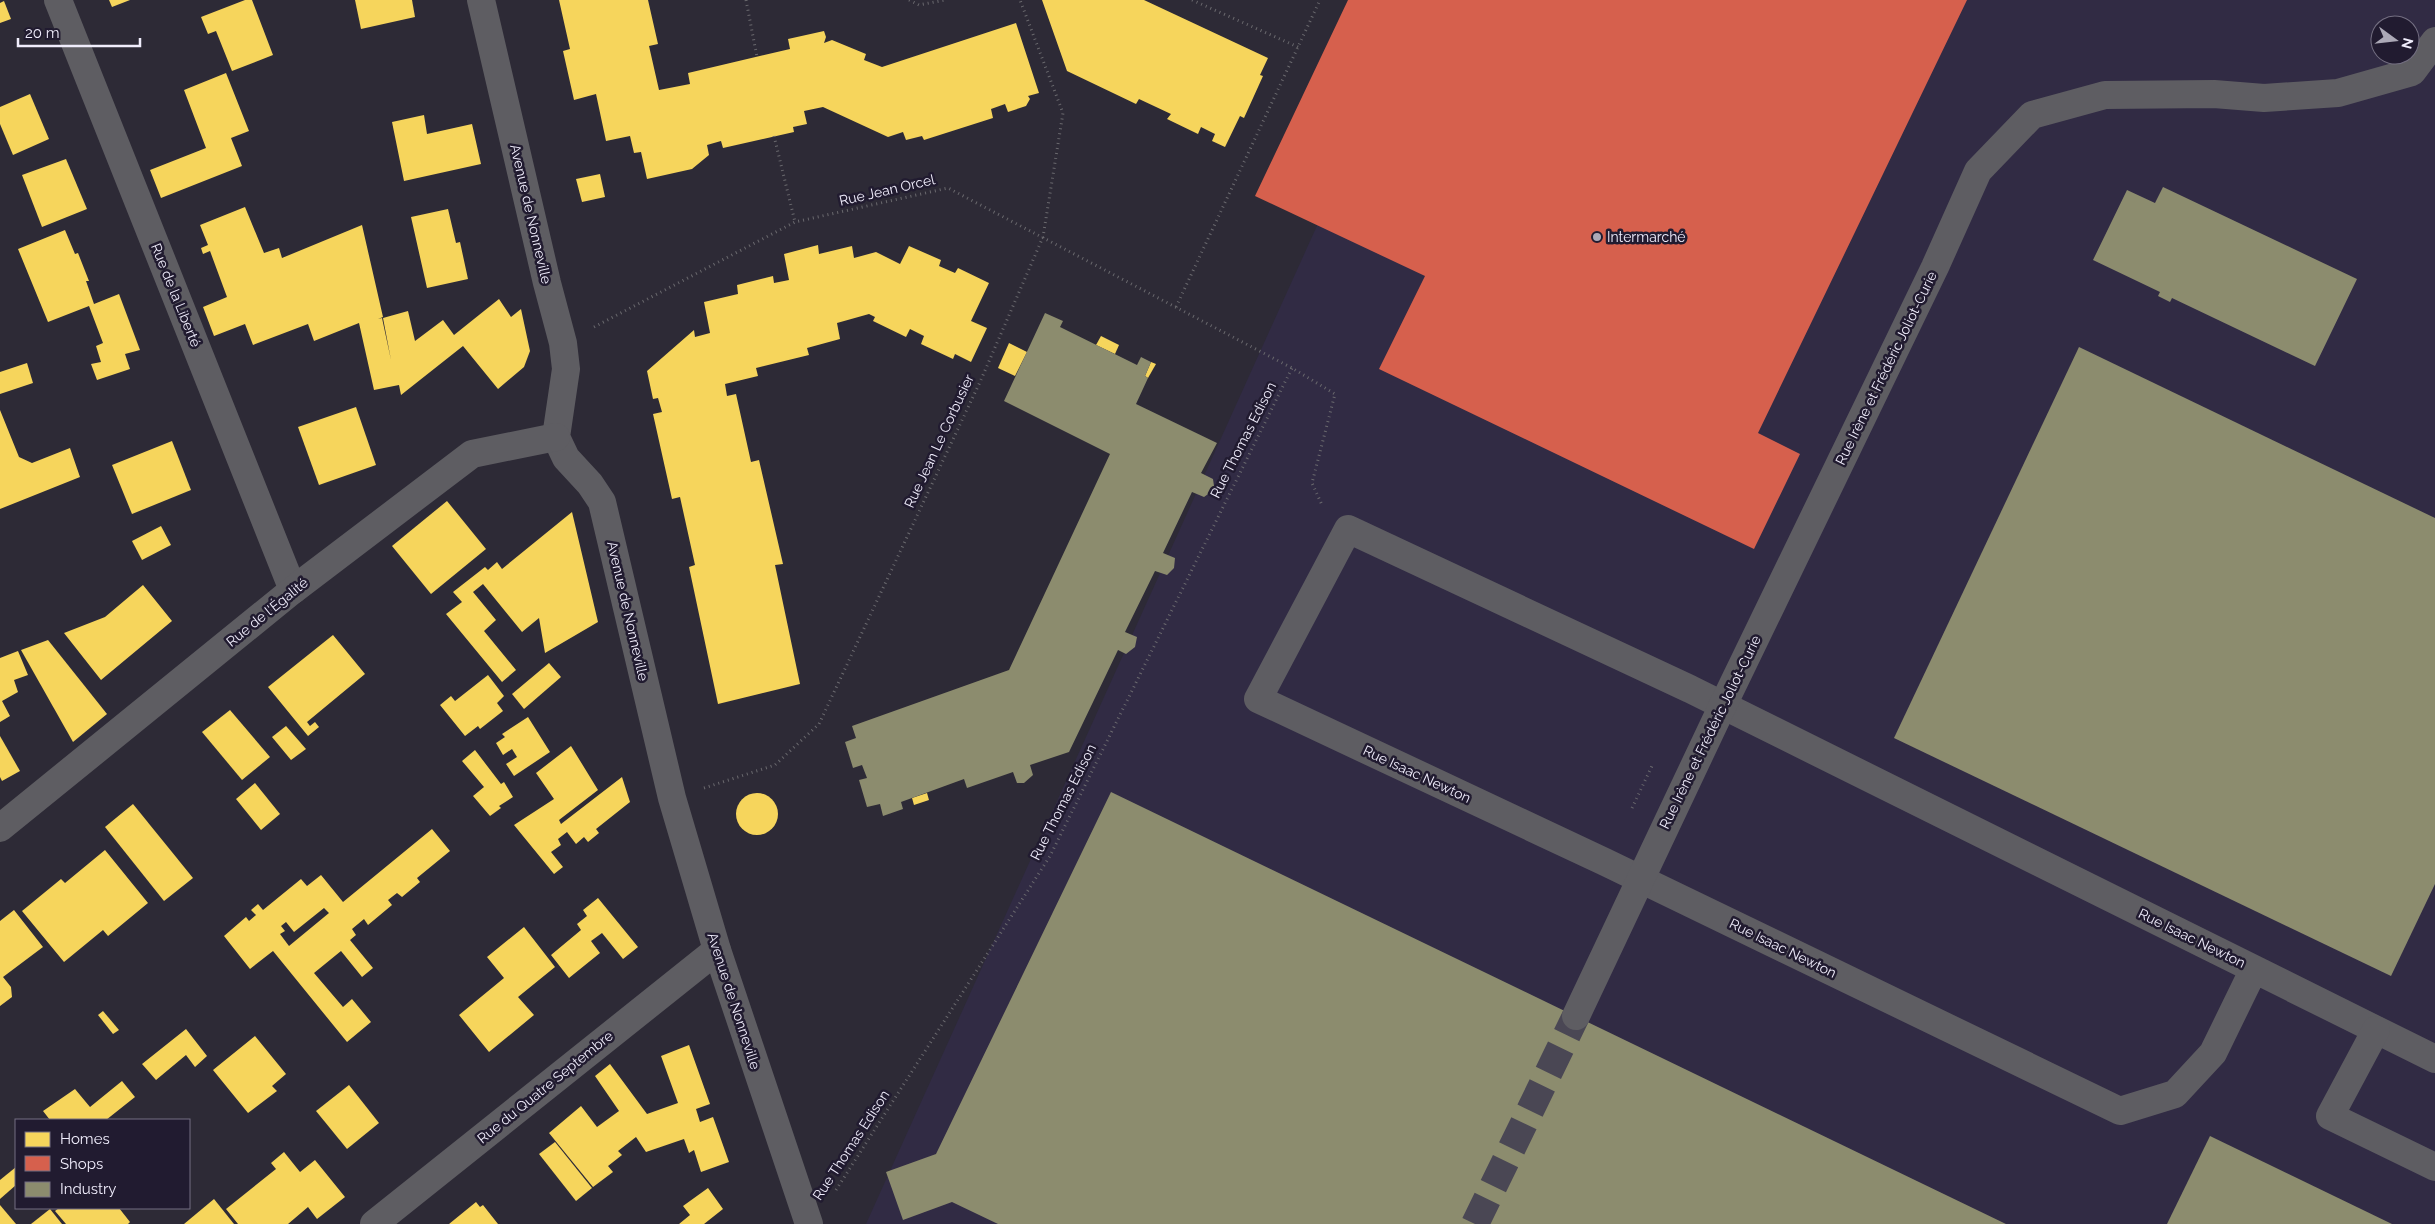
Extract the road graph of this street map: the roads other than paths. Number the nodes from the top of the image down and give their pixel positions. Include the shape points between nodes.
1 (58, 0) edge
2 (481, 0) edge
3 (2435, 41) edge
4 (556, 437) junction
5 (293, 590) junction
6 (1722, 705) junction
7 (0, 828) edge
8 (1639, 879) junction
9 (716, 950) junction
10 (2254, 969) junction
11 (1576, 1016) tunnel mouth
12 (2376, 1030) junction
13 (2435, 1059) edge
14 (2435, 1167) edge
15 (374, 1224) edge
16 (809, 1224) edge

1 - 5 street, Rue de la Liberté
2 - 4 street, Avenue de Nonneville via 546,283 563,343 566,369
3 - 6 street, Rue Irène et Frédéric Joliot-Curie via 2412,72 2338,93 2264,98 2214,94 2105,95 2032,116 1978,171 1935,267
4 - 5 street, Rue de l'Égalité via 472,454
4 - 9 street, Avenue de Nonneville via 566,458 602,502 672,798
5 - 7 street, Rue de l'Égalité
6 - 8 street, Rue Irène et Frédéric Joliot-Curie
6 - 8 street, Rue Isaac Newton via 1348,529 1258,699
6 - 10 street, Rue Isaac Newton
8 - 10 street, Rue Isaac Newton via 2120,1111 2175,1094 2213,1053
8 - 11 street, Rue Irène et Frédéric Joliot-Curie
9 - 15 street, Rue du Quatre Septembre
9 - 16 street, Avenue de Nonneville
10 - 12 street, Rue Isaac Newton
12 - 13 street, Rue Isaac Newton
12 - 14 street via 2330,1116

